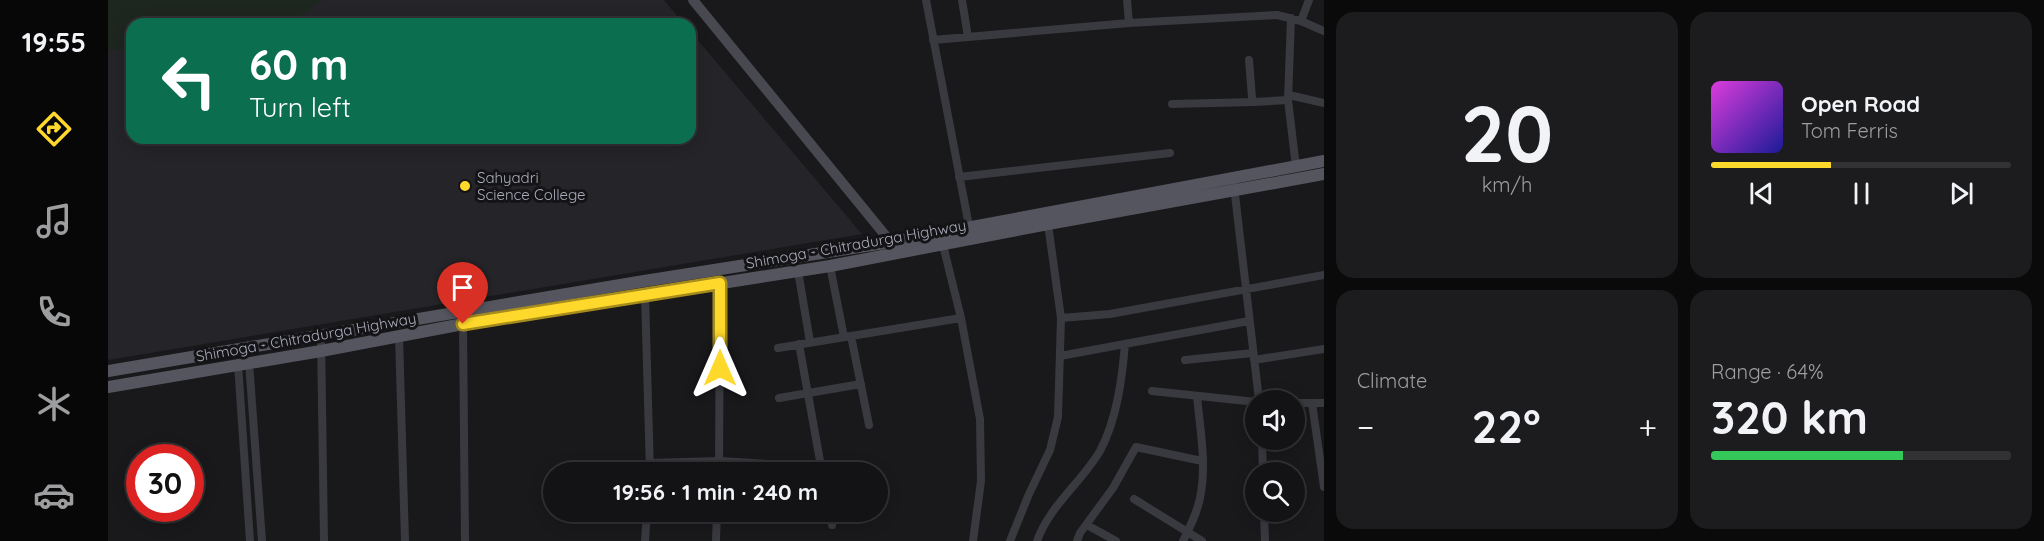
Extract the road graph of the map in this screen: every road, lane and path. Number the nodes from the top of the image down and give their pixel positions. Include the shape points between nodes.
1 (693, 0) edge
2 (926, 0) edge
3 (962, 0) edge
4 (1127, 0) edge
5 (1309, 0) edge
6 (1291, 18) junction
7 (1301, 21) junction
8 (1129, 23) junction
9 (1324, 31) edge
10 (968, 37) junction
11 (933, 40) junction
12 (1249, 60) dead end
13 (1288, 97) junction
14 (1254, 102) junction
15 (1324, 103) edge
16 (1172, 104) dead end
17 (1170, 153) dead end
18 (1324, 161) edge
19 (1296, 167) junction
20 (1324, 174) edge
21 (959, 177) junction
22 (1234, 185) junction
23 (1048, 224) junction
24 (969, 226) junction
25 (891, 242) junction
26 (943, 245) junction
27 (900, 253) junction
28 (830, 266) junction
29 (798, 271) junction
30 (1324, 275) edge
31 (720, 283) junction
32 (1245, 290) junction
33 (645, 295) junction
34 (961, 318) junction
35 (1061, 318) junction
36 (1249, 321) junction
37 (463, 324) junction
38 (321, 335) junction
39 (399, 336) junction
40 (848, 337) junction
41 (810, 342) junction
42 (799, 344) junction
43 (1125, 344) junction
44 (778, 348) dead end
45 (1324, 349) edge
46 (321, 351) junction
47 (1060, 356) junction
48 (1254, 356) junction
49 (1185, 360) dead end
50 (244, 363) junction
51 (108, 371) edge
52 (861, 384) junction
53 (108, 387) edge
54 (1256, 390) edge
55 (1152, 391) dead end
56 (807, 392) junction
57 (1197, 396) junction
58 (779, 398) dead end
59 (1245, 400) edge
60 (1305, 403) edge
61 (1312, 403) junction
62 (1324, 403) edge
63 (869, 425) dead end
64 (1202, 461) junction
65 (651, 462) edge
66 (720, 462) edge
67 (820, 462) edge
68 (1324, 487) edge
69 (1134, 500) dead end
70 (646, 522) edge
71 (717, 522) edge
72 (832, 522) edge
73 (1264, 522) edge
74 (832, 525) dead end
75 (1087, 525) junction
76 (1188, 532) junction
77 (250, 541) edge
78 (262, 541) edge
79 (324, 541) edge
80 (405, 541) edge
81 (465, 541) edge
82 (645, 541) edge
83 (716, 541) edge
84 (973, 541) edge
85 (1010, 541) edge
86 (1037, 541) edge
87 (1077, 541) edge
88 (1116, 541) edge
89 (1183, 541) edge
90 (1202, 541) edge
91 (1265, 541) edge

1 - 25 street
2 - 11 street
3 - 10 street
4 - 8 street
5 - 7 street
6 - 7 street
6 - 8 street via 1277,15
6 - 13 street
7 - 9 street
8 - 10 street
10 - 11 street
11 - 21 street
12 - 14 street
13 - 14 street
13 - 15 street
13 - 19 street
14 - 16 street
17 - 21 street
18 - 19 main road, Shimoga - Chitradurga Highway
19 - 22 main road, Shimoga - Chitradurga Highway
20 - 22 main road, Shimoga - Chitradurga Highway
21 - 24 street
22 - 23 main road, Shimoga - Chitradurga Highway
22 - 24 main road, Shimoga - Chitradurga Highway
22 - 32 street
23 - 26 main road, Shimoga - Chitradurga Highway
23 - 35 street
24 - 25 main road, Shimoga - Chitradurga Highway
25 - 27 street
25 - 38 main road, Shimoga - Chitradurga Highway
26 - 27 main road, Shimoga - Chitradurga Highway
26 - 34 street
27 - 28 main road, Shimoga - Chitradurga Highway
28 - 29 main road, Shimoga - Chitradurga Highway
28 - 40 street
29 - 31 main road, Shimoga - Chitradurga Highway
29 - 41 street
30 - 32 street
31 - 33 main road, Shimoga - Chitradurga Highway
31 - 66 street
32 - 35 street via 1110,314
32 - 36 street
33 - 37 main road, Shimoga - Chitradurga Highway
33 - 65 street
34 - 40 street
34 - 84 street via 980,418 981,481
35 - 47 street
36 - 43 street
36 - 48 street
37 - 39 main road, Shimoga - Chitradurga Highway
37 - 81 street
38 - 46 street
38 - 51 main road, Shimoga - Chitradurga Highway
39 - 46 main road, Shimoga - Chitradurga Highway
39 - 80 street
40 - 41 street
40 - 52 street
41 - 42 street
42 - 44 street
42 - 56 street
43 - 47 street
43 - 86 street via 1109,431 1099,451 1049,516
45 - 48 street
46 - 50 main road, Shimoga - Chitradurga Highway
46 - 79 street
47 - 85 street via 1054,438
48 - 49 street
48 - 54 street
50 - 53 main road, Shimoga - Chitradurga Highway
50 - 77 street
50 - 78 street
52 - 56 street
52 - 63 street
55 - 57 street
56 - 58 street
56 - 67 street
57 - 59 street
57 - 64 street
60 - 61 street
61 - 62 street
61 - 68 street
64 - 75 street via 1136,447
64 - 76 street via 1200,498
69 - 76 street
70 - 82 street
71 - 83 street
72 - 74 street
73 - 91 street
75 - 87 street
75 - 88 street
76 - 89 street
76 - 90 street

